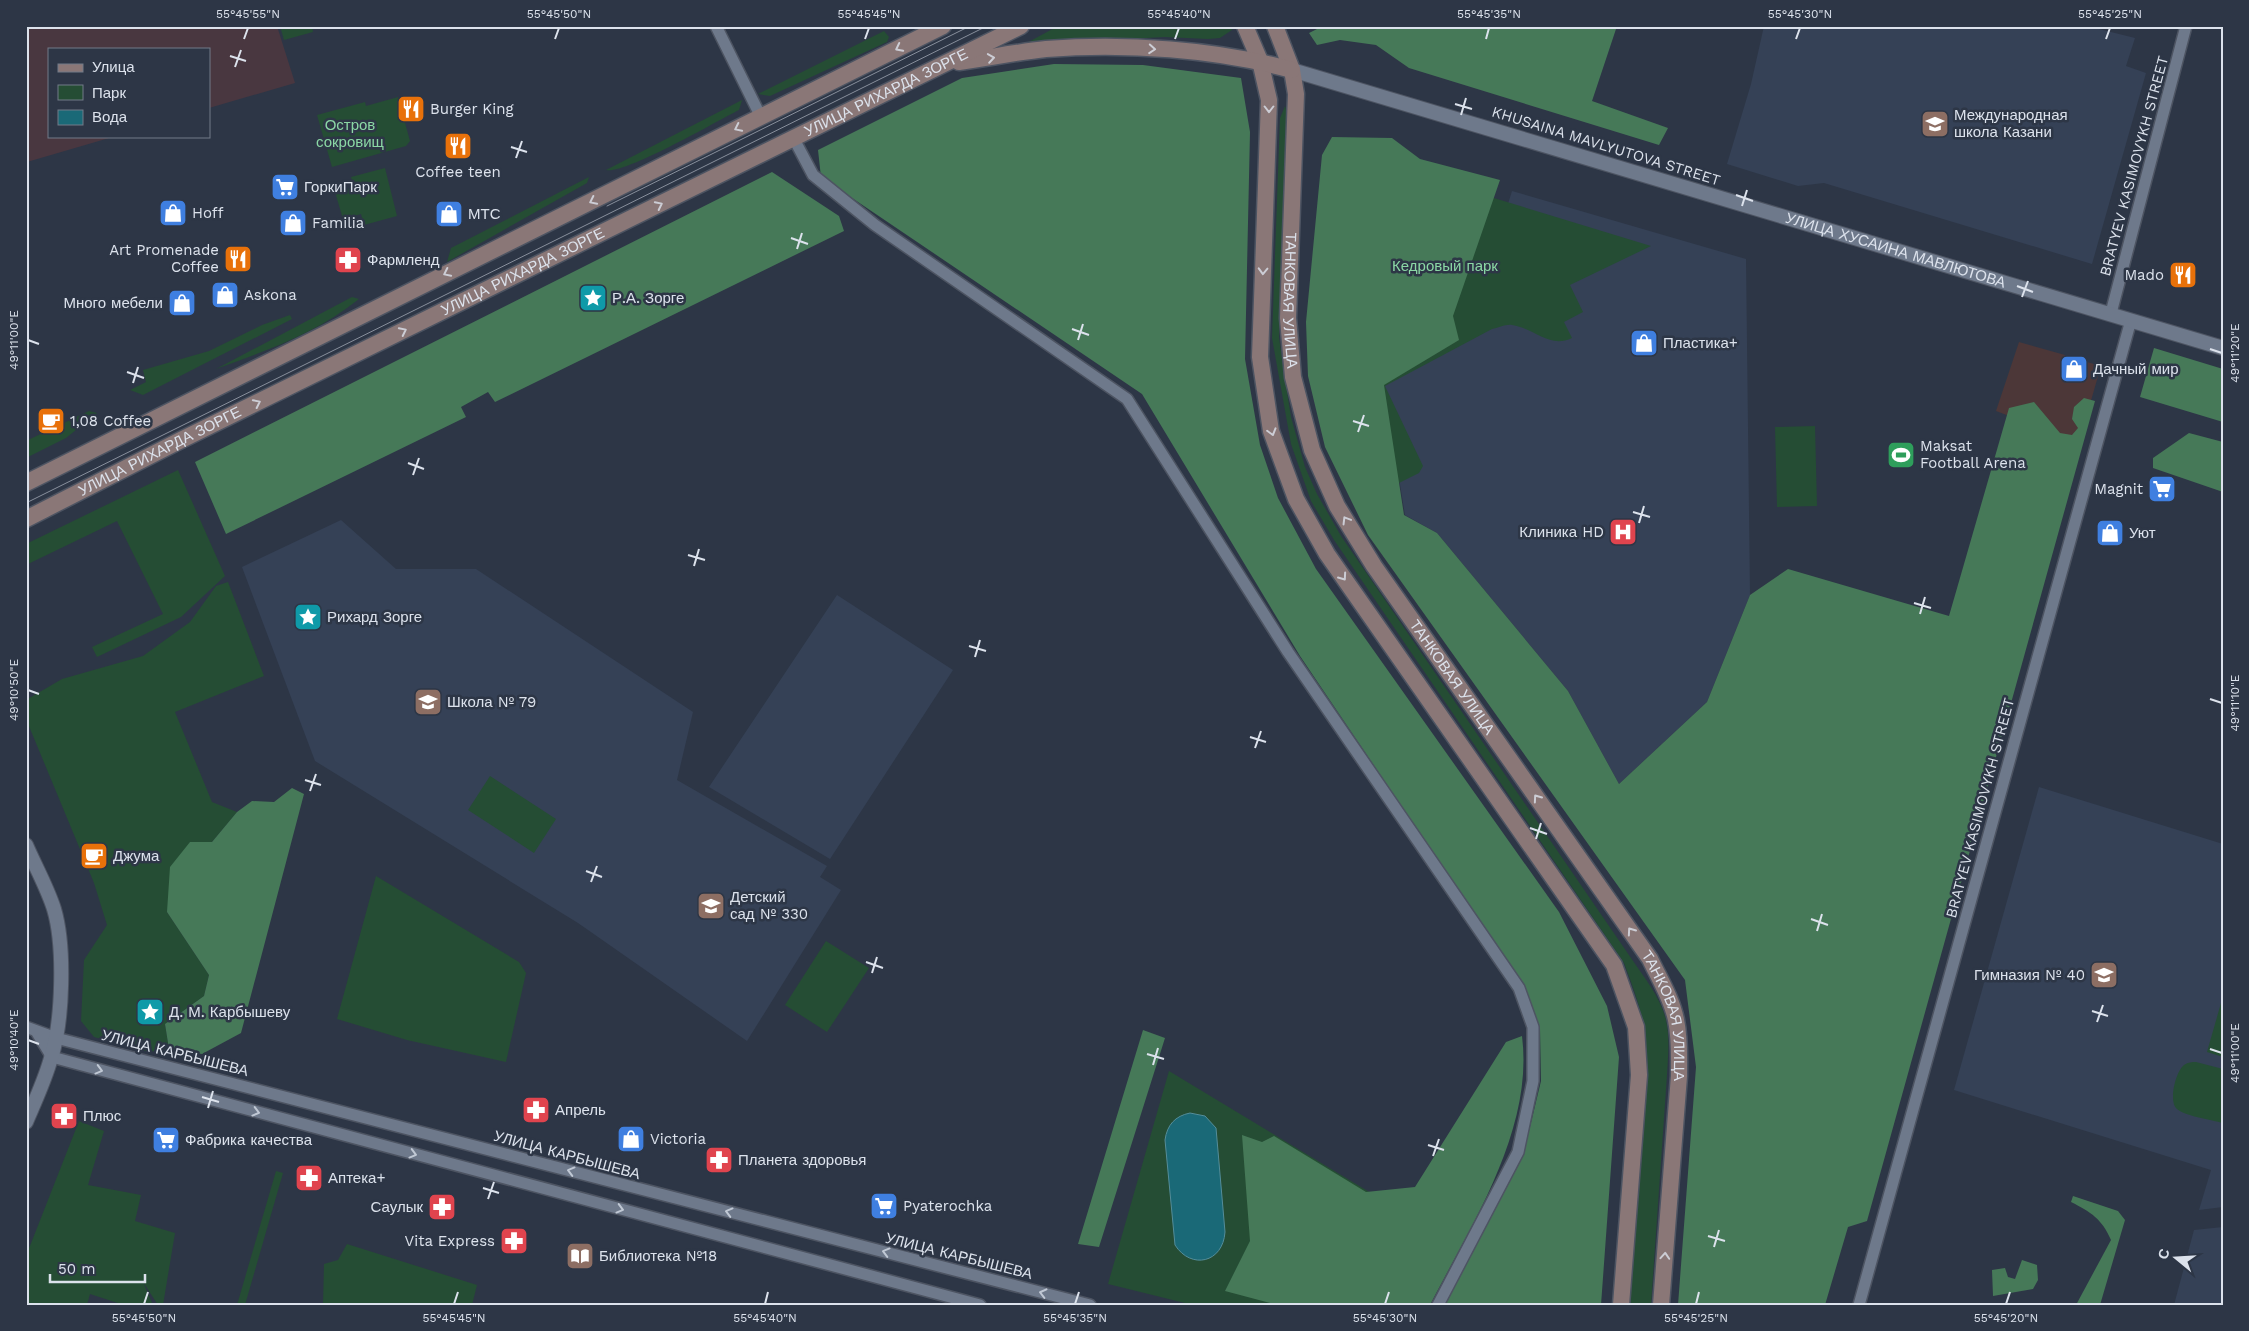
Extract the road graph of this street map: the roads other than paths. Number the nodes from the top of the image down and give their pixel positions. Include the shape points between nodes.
1 (716, 26) edge
2 (943, 26) edge
3 (1021, 26) edge
4 (1244, 26) edge
5 (1275, 26) edge
6 (2186, 26) edge
7 (1260, 61) junction
8 (942, 65) junction
9 (1292, 70) junction
10 (761, 117) junction
11 (794, 140) junction
12 (2111, 313) junction
13 (2131, 320) junction
14 (2223, 348) edge
15 (26, 483) edge
16 (26, 520) edge
17 (26, 845) edge
18 (31, 1029) edge
19 (56, 1038) junction
20 (52, 1057) junction
21 (26, 1122) edge
22 (980, 1305) edge
23 (1090, 1305) edge
24 (1438, 1305) edge
25 (1621, 1305) edge
26 (1661, 1305) edge
27 (1859, 1305) edge

1 - 10 street
2 -> 10 main road, УЛИЦА РИХАРДА ЗОРГЕ
3 - 8 main road, УЛИЦА РИХАРДА ЗОРГЕ
4 - 7 main road, ТАНКОВАЯ УЛИЦА
5 - 9 main road, ТАНКОВАЯ УЛИЦА
6 - 12 street, BRATYEV KASIMOVYKH STREET
8 -> 7 main road via 1046,49 1121,47
7 - 9 main road
7 -> 25 main road, ТАНКОВАЯ УЛИЦА via 1266,78 1269,120 1260,357 1271,431 1296,499 1327,554 1614,965 1636,1028 1639,1074
8 - 11 main road, УЛИЦА РИХАРДА ЗОРГЕ
9 - 12 street, KHUSAINA MAVLYUTOVA STREET
26 -> 9 main road, ТАНКОВАЯ УЛИЦА via 1678,1076 1676,1019 1650,958 1374,566 1337,506 1312,450 1293,377 1288,318 1297,122
10 -> 15 main road, УЛИЦА РИХАРДА ЗОРГЕ
16 -> 11 main road, УЛИЦА РИХАРДА ЗОРГЕ
11 - 24 street via 813,175 875,225 1127,399 1288,652 1519,988 1533,1027 1533,1081 1518,1152
12 - 13 street, KHUSAINA MAVLYUTOVA STREET
13 - 14 street, KHUSAINA MAVLYUTOVA STREET
13 - 27 street, BRATYEV KASIMOVYKH STREET
17 - 19 street via 54,909 60,942
18 - 19 street, УЛИЦА КАРБЫШЕВА
18 - 20 street, УЛИЦА КАРБЫШЕВА
19 - 20 street
23 -> 19 street, УЛИЦА КАРБЫШЕВА
20 - 21 street
20 -> 22 street

